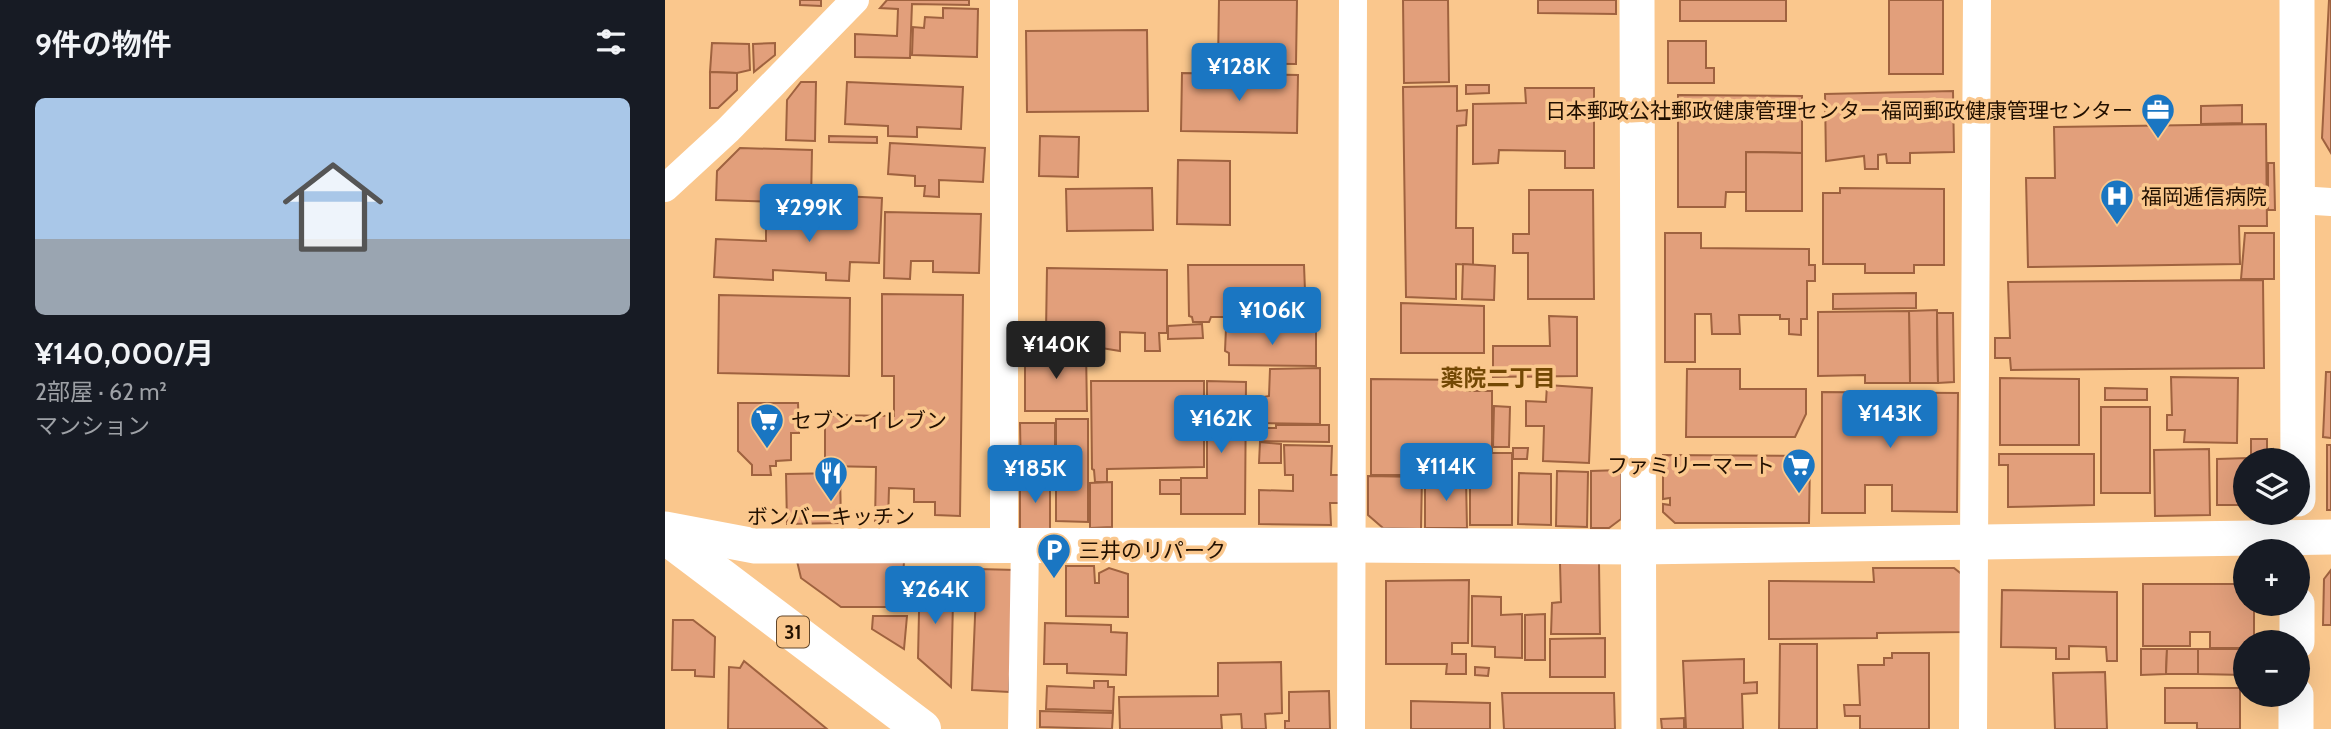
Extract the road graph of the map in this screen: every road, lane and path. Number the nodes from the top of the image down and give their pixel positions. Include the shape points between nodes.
1 (855, 0) edge
2 (1004, 0) edge
3 (1353, 0) edge
4 (1637, 0) edge
5 (1977, 0) edge
6 (2297, 0) edge
7 (665, 188) edge
8 (2315, 201) edge
9 (2301, 448) edge
10 (665, 529) edge
11 (2306, 534) edge
12 (665, 535) edge
13 (1972, 542) junction
14 (1015, 545) junction
15 (1352, 545) junction
16 (1638, 547) junction
17 (2296, 707) edge
18 (922, 729) edge
19 (1022, 729) edge
20 (1351, 729) edge
21 (1639, 729) edge
22 (1973, 729) edge
23 (2296, 729) edge

1 - 7 street
2 - 14 street
3 - 15 street
4 - 16 street
5 - 13 street
6 - 8 street
8 - 9 street
10 - 14 street via 755,547
11 - 13 street
12 - 18 main road, 31
13 - 16 street
13 - 22 street
14 - 15 street
14 - 19 street
15 - 16 street
15 - 20 street
16 - 21 street
17 - 23 street

